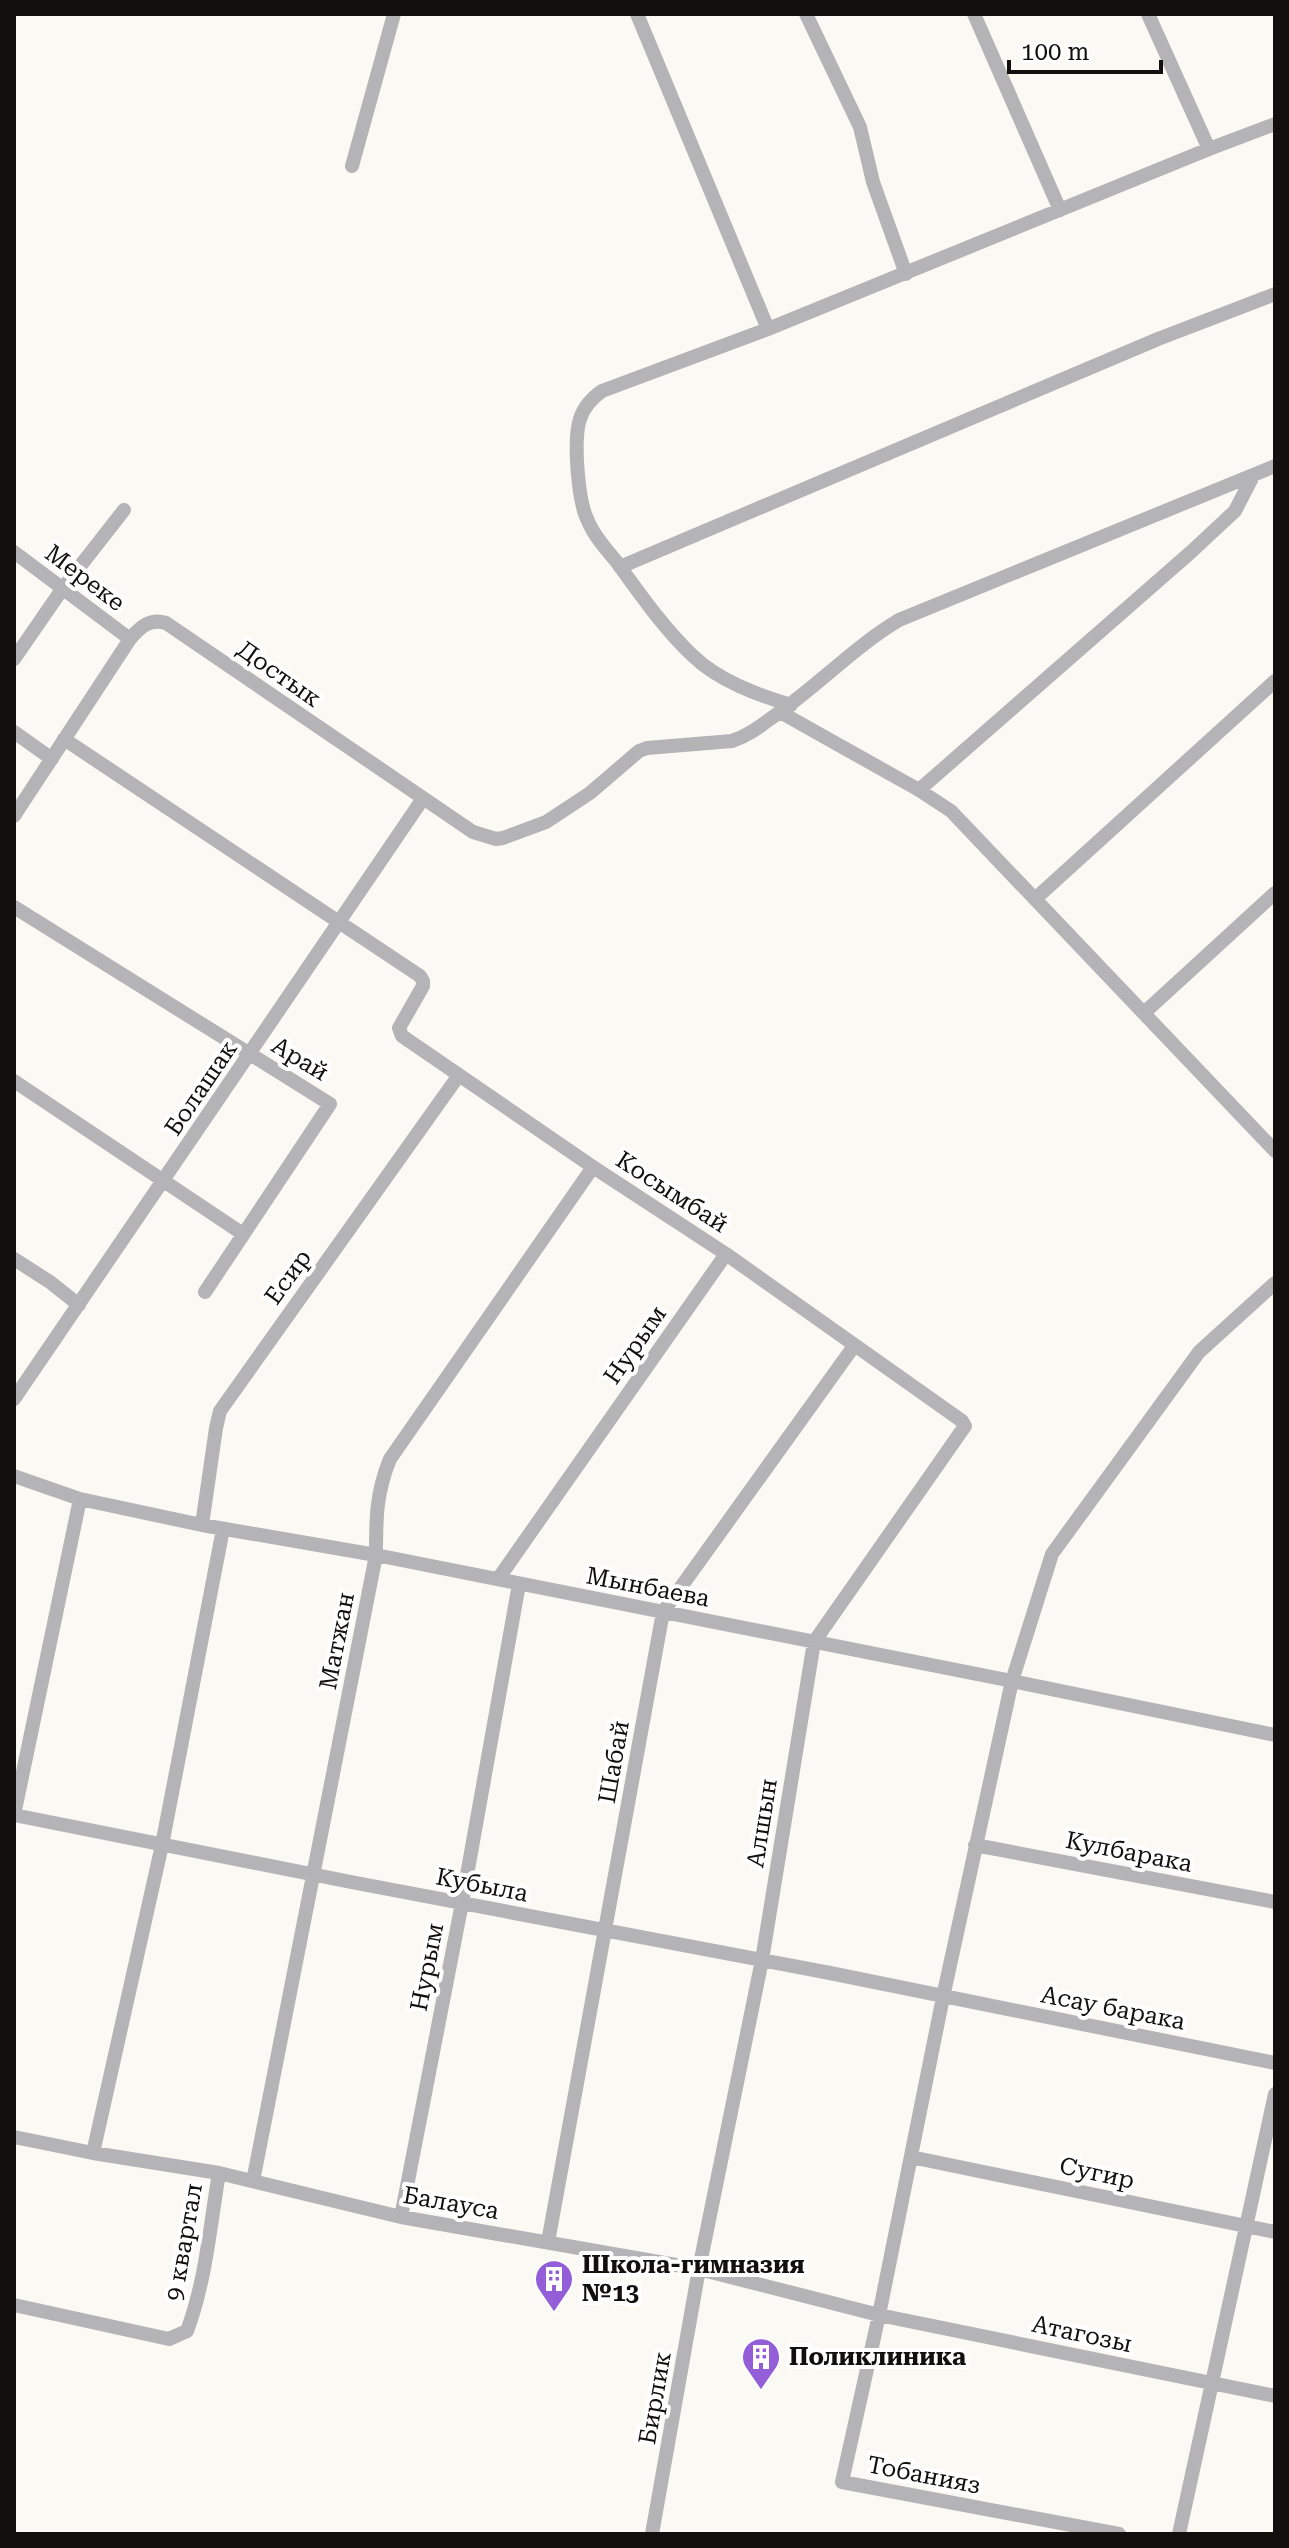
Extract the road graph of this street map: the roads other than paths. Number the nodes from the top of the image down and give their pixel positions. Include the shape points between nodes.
1 (394, 14) edge
2 (637, 14) edge
3 (806, 14) edge
4 (974, 14) edge
5 (1148, 14) edge
6 (1275, 124) edge
7 (1209, 149) junction
8 (352, 166) dead end
9 (1060, 210) junction
10 (906, 274) junction
11 (1275, 294) edge
12 (768, 329) junction
13 (1275, 466) edge
14 (1253, 476) junction
15 (124, 510) dead end
16 (14, 552) edge
17 (620, 567) junction
18 (63, 588) junction
19 (130, 639) junction
20 (14, 659) edge
21 (1275, 681) edge
22 (786, 709) junction
23 (14, 732) edge
24 (64, 739) junction
25 (52, 759) junction
26 (919, 790) junction
27 (422, 800) junction
28 (14, 816) edge
29 (1035, 899) junction
30 (1272, 901) edge
31 (14, 907) edge
32 (339, 922) junction
33 (1144, 1013) junction
34 (250, 1055) junction
35 (459, 1075) junction
36 (14, 1081) edge
37 (1275, 1151) edge
38 (593, 1167) junction
39 (164, 1182) junction
40 (243, 1234) junction
41 (726, 1254) junction
42 (14, 1259) edge
43 (1275, 1283) edge
44 (205, 1292) dead end
45 (79, 1305) junction
46 (854, 1346) junction
47 (14, 1399) edge
48 (965, 1426) joint
49 (14, 1476) edge
50 (80, 1499) junction
51 (202, 1525) junction
52 (223, 1529) junction
53 (376, 1555) junction
54 (498, 1579) junction
55 (519, 1584) junction
56 (663, 1612) junction
57 (814, 1642) junction
58 (1012, 1681) junction
59 (1275, 1735) edge
60 (14, 1815) edge
61 (162, 1845) junction
62 (975, 1845) junction
63 (314, 1875) junction
64 (1275, 1902) edge
65 (462, 1903) junction
66 (605, 1930) junction
67 (762, 1960) junction
68 (943, 1997) junction
69 (1275, 2063) edge
70 (1275, 2094) edge
71 (14, 2137) edge
72 (93, 2153) junction
73 (911, 2157) junction
74 (219, 2173) junction
75 (253, 2181) junction
76 (401, 2217) junction
77 (1246, 2227) junction
78 (1275, 2232) edge
79 (548, 2242) junction
80 (699, 2269) junction
81 (14, 2305) edge
82 (879, 2315) junction
83 (1211, 2383) junction
84 (1275, 2396) edge
85 (652, 2534) edge
86 (1119, 2534) edge
87 (1179, 2534) edge

1 - 8 street
2 - 12 street
3 - 10 street via 860,127 873,182
4 - 9 street
5 - 7 street
6 - 7 street
7 - 9 street
9 - 10 street
10 - 12 street
11 - 17 street
12 - 17 street via 590,400 577,433 582,508
13 - 14 street, Достык
14 - 22 street, Достык via 899,620
14 - 26 street via 1235,511
15 - 18 street
16 - 18 street, Мереке
17 - 22 street via 693,656
18 - 19 street, Мереке
18 - 20 street
19 - 24 street
19 - 27 street, Достык via 146,623 166,623
21 - 29 street
22 - 26 street
22 - 27 street, Достык via 732,741 639,751 579,801 546,822 503,838 473,832
23 - 25 street
24 - 25 street
24 - 32 street
25 - 28 street
26 - 29 street via 951,811
27 - 32 street, Болашак
29 - 33 street
30 - 33 street
31 - 34 street, Арай
32 - 34 street, Болашак
32 - 35 street, Косымбай via 423,981 399,1032
33 - 37 street
34 - 39 street, Болашак
34 - 40 street, Арай via 330,1104
35 - 38 street, Косымбай
35 - 51 street, Есир via 220,1411
36 - 39 street
38 - 41 street, Косымбай
38 - 53 street, Матжан via 390,1459 380,1482
39 - 40 street
39 - 45 street, Болашак
40 - 44 street, Арай
41 - 46 street, Косымбай
41 - 54 street, Нурым
42 - 45 street
43 - 58 street via 1199,1352 1052,1554
45 - 47 street, Болашак
46 - 48 street, Косымбай
46 - 56 street, Шабай
48 - 57 street, Алшын
49 - 50 street, Мынбаева
50 - 51 street, Мынбаева
50 - 60 street
51 - 52 street, Мынбаева
52 - 53 street, Мынбаева
52 - 61 street
53 - 54 street, Мынбаева
53 - 63 street, Матжан
54 - 55 street, Мынбаева
55 - 56 street, Мынбаева
55 - 65 street, Нурым
56 - 57 street, Мынбаева
56 - 66 street, Шабай
57 - 58 street, Мынбаева
57 - 67 street, Алшын
58 - 59 street, Мынбаева
58 - 62 street
60 - 61 street, Кубыла
61 - 63 street, Кубыла
61 - 72 street
62 - 64 street, Кулбарака
62 - 68 street
63 - 65 street, Кубыла
63 - 75 street, Матжан
65 - 66 street, Кубыла
65 - 76 street, Нурым
66 - 67 street, Кубыла
66 - 79 street, Шабай
67 - 68 street, Кубыла
67 - 80 street, Алшын
68 - 69 street, Асау барака
68 - 73 street
70 - 77 street
71 - 72 street, Балауса
72 - 74 street, Балауса
73 - 77 street, Сугир
73 - 82 street
74 - 75 street, Балауса
74 - 81 street, 9 квартал via 203,2275 187,2331 169,2339
75 - 76 street, Балауса
76 - 79 street, Балауса
77 - 78 street, Сугир
77 - 83 street
79 - 80 street, Балауса
80 - 82 street, Балауса
80 - 85 street, Бирлик
82 - 83 street, Атагозы
82 - 86 street, Тобанияз via 842,2482
83 - 84 street, Атагозы
83 - 87 street

